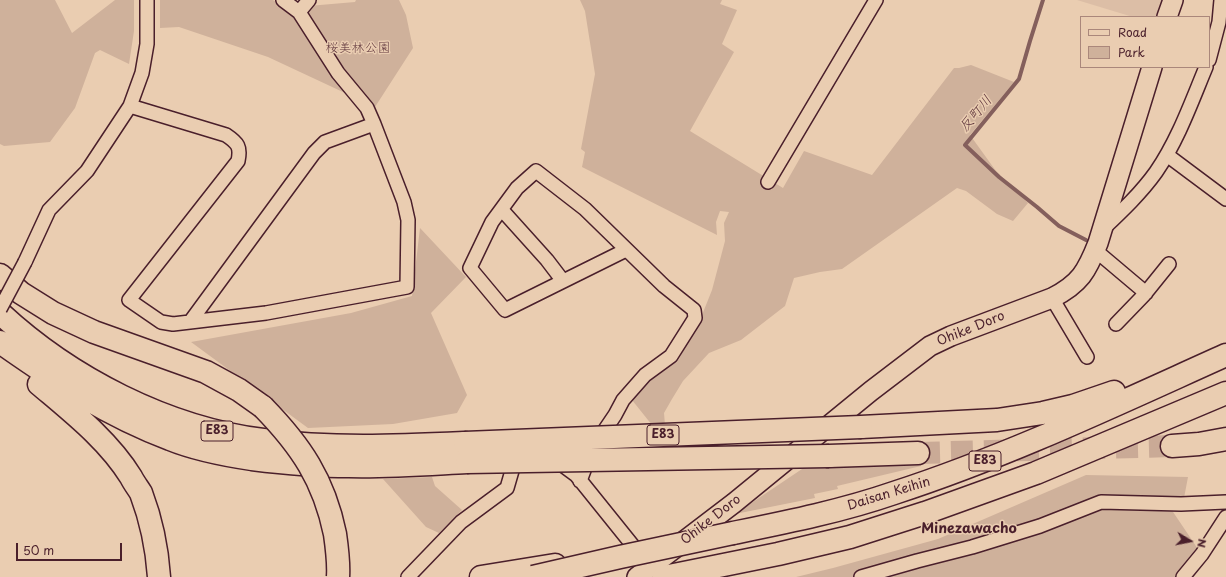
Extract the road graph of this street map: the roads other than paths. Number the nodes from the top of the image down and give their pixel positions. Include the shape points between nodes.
1 (147, 0) edge
2 (282, 0) edge
3 (309, 0) edge
4 (876, 0) edge
5 (1172, 0) edge
6 (1221, 0) edge
7 (299, 12) junction
8 (1167, 16) edge
9 (1210, 56) edge
10 (1152, 68) edge
11 (1206, 68) edge
12 (130, 106) junction
13 (374, 124) junction
14 (1167, 154) junction
15 (768, 182) dead end
16 (1226, 200) edge
17 (502, 210) junction
18 (1102, 230) junction
19 (626, 250) junction
20 (1095, 250) junction
21 (1169, 264) dead end
22 (0, 275) edge
23 (563, 281) junction
24 (1146, 293) junction
25 (1052, 298) junction
26 (0, 309) edge
27 (0, 313) edge
28 (190, 322) junction
29 (1116, 324) dead end
30 (0, 342) edge
31 (1226, 348) edge
32 (0, 352) edge
33 (1226, 355) edge
34 (1087, 357) dead end
35 (1226, 394) edge
36 (1226, 440) edge
37 (1172, 446) tunnel mouth
38 (466, 452) junction
39 (918, 453) tunnel mouth
40 (580, 481) junction
41 (1226, 502) edge
42 (1226, 517) edge
43 (620, 557) junction
44 (650, 574) edge
45 (159, 577) edge
46 (338, 577) edge
47 (408, 577) edge
48 (481, 577) edge
49 (533, 577) edge
50 (861, 577) edge
51 (1184, 577) edge

1 - 12 street via 147,44 142,72
2 - 7 street
3 - 7 street
4 - 15 street
5 - 8 street
6 - 9 street via 1219,22
7 - 13 street via 338,73 367,108
10 - 18 street, Ohike Doro
11 - 14 street via 1185,120
12 - 26 street, bridge via 87,171 49,210
12 - 28 street via 226,135 236,142 240,152 238,162 129,300 160,322
13 - 28 street via 325,142 314,153
13 - 28 street via 404,202 408,220 407,287 266,313
14 - 16 street
14 - 18 street via 1150,179
17 - 19 street via 517,188 536,171 585,209
17 - 23 street
17 - 23 street via 492,222 470,268 505,310
18 - 20 street, Ohike Doro
19 - 23 street
19 - 40 street via 694,310 695,318 672,356 645,375 623,400 592,449
20 - 24 street
20 - 25 street, Ohike Doro via 1086,270 1074,285
21 - 24 street
22 - 46 highway, bridge via 20,293 53,313 94,332 206,372 239,390 263,408 298,446 317,478 332,521 338,550
24 - 29 street
25 - 34 street
25 - 44 street, Ohike Doro via 930,346 871,391
27 - 38 highway, E83 via 23,334 67,365 119,394 170,417 218,432 262,440 320,445
30 - 38 highway, E83 via 80,396 170,440 203,450 320,466 351,466
31 - 38 highway, E83, bridge via 1073,406 997,420
32 - 45 highway via 69,409 103,441 125,467 140,492 150,520 157,547
33 - 43 highway, Daisan Keihin / E83, bridge via 1047,436 893,494 821,514
35 - 44 highway, E83 via 1036,472 925,514 850,537 778,554
36 - 37 highway
38 - 39 highway, E83, bridge via 829,456
40 - 44 street
40 - 47 street via 576,475 548,455 534,451 517,452 507,488 461,522
41 - 50 street via 1101,502 1040,526
42 - 51 street
43 - 48 highway, bridge
43 - 49 highway, Daisan Keihin / E83, bridge

